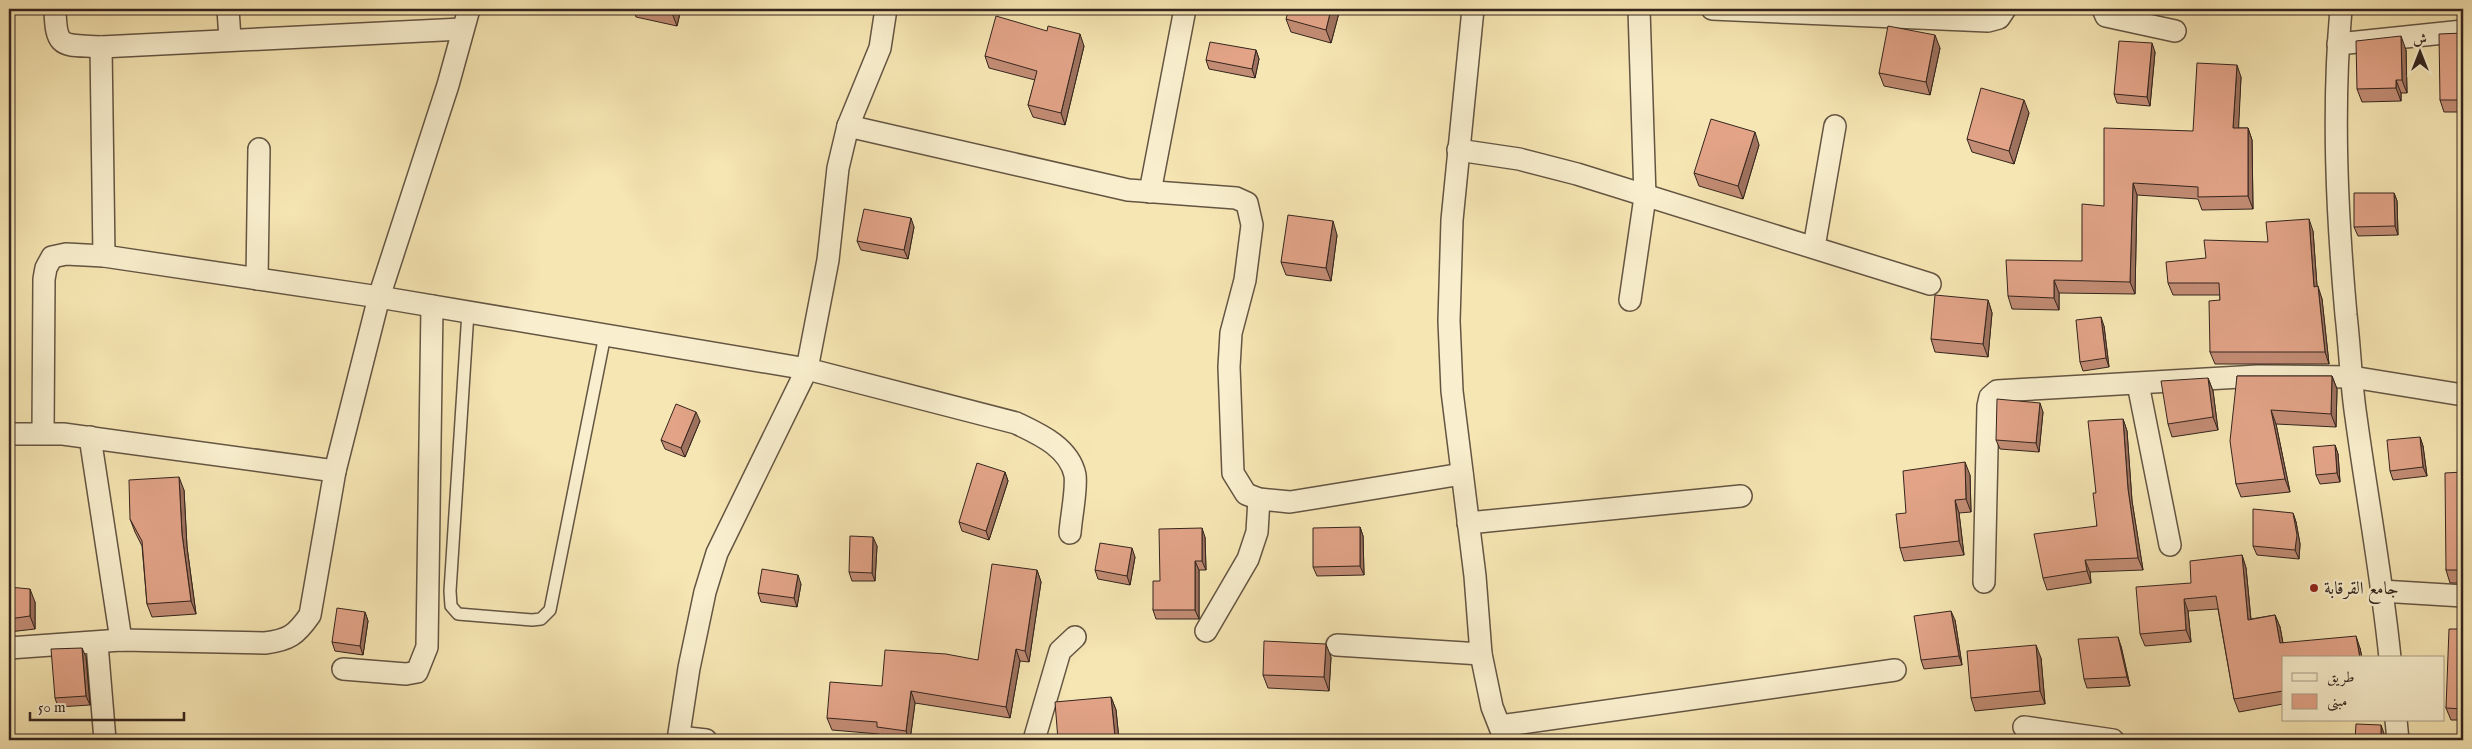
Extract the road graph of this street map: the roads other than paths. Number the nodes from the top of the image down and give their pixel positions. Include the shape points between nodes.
1 (55, 9) edge
2 (228, 9) edge
3 (469, 9) edge
4 (886, 9) edge
5 (1185, 9) edge
6 (1473, 9) edge
7 (1639, 9) edge
8 (1712, 9) edge
9 (2005, 9) edge
10 (2103, 9) edge
11 (2341, 9) edge
12 (462, 29) junction
13 (2175, 31) dead end
14 (2463, 31) edge
15 (230, 39) junction
16 (2338, 44) junction
17 (101, 47) junction
18 (848, 126) junction
19 (1835, 126) dead end
20 (259, 149) dead end
21 (1458, 150) junction
22 (1150, 192) junction
23 (1645, 197) junction
24 (1814, 247) junction
25 (104, 256) junction
26 (257, 279) junction
27 (1930, 284) dead end
28 (379, 296) junction
29 (1630, 300) dead end
30 (432, 306) junction
31 (468, 312) junction
32 (605, 335) junction
33 (807, 369) junction
34 (2352, 377) junction
35 (2138, 384) junction
36 (2463, 395) edge
37 (43, 433) junction
38 (9, 434) edge
39 (90, 437) junction
40 (336, 471) junction
41 (1462, 474) junction
42 (1742, 496) dead end
43 (1260, 499) junction
44 (1468, 523) junction
45 (1070, 533) dead end
46 (2170, 545) dead end
47 (1984, 582) dead end
48 (2381, 591) junction
49 (2463, 596) edge
50 (1206, 631) dead end
51 (1075, 637) dead end
52 (122, 640) junction
53 (97, 644) junction
54 (1336, 645) dead end
55 (9, 648) edge
56 (1481, 654) junction
57 (2390, 656) edge
58 (343, 669) dead end
59 (1895, 670) dead end
60 (2396, 722) edge
61 (2024, 727) dead end
62 (1502, 733) edge
63 (678, 738) edge
64 (105, 740) edge
65 (706, 740) edge
66 (1034, 740) edge
67 (2113, 740) edge
68 (2398, 740) edge

1 - 17 street via 56,34 60,41
2 - 15 street
3 - 12 street
4 - 18 street via 880,48
5 - 22 street
6 - 21 street
7 - 23 street
8 - 9 street via 1988,21 1999,18
10 - 13 street via 2106,16
11 - 16 street
12 - 15 street
12 - 28 street via 448,85
14 - 16 street
15 - 17 street
16 - 34 street via 2336,138 2340,249
17 - 25 street
18 - 22 street via 1128,190
18 - 33 street via 838,168 828,260
19 - 24 street
20 - 26 street
21 - 23 street via 1538,163
21 - 41 street via 1449,321 1452,391
22 - 43 street via 1236,198 1247,203 1251,212 1244,280 1231,333 1231,461 1233,473 1246,494
23 - 24 street
23 - 29 street
24 - 27 street
25 - 26 street
25 - 37 street via 66,254 52,257 46,268
26 - 28 street
28 - 30 street
28 - 40 street
30 - 31 street
30 - 58 street via 425,653 417,672
31 - 32 street
31 - 32 lane via 450,591 451,606 458,614 532,620 541,619 550,610
32 - 33 street
33 - 45 street via 1016,423 1045,437 1069,461 1075,476
33 - 63 street via 717,553 705,592
34 - 35 street via 2258,376
34 - 36 street
34 - 48 street
35 - 46 street
35 - 47 street via 1992,393 1987,415
37 - 38 street
37 - 39 street
39 - 40 street
39 - 52 street
40 - 52 street via 310,614 300,630 284,640 265,643
41 - 43 street via 1290,502
41 - 44 street
42 - 44 street
43 - 50 street via 1258,532 1248,559
44 - 56 street via 1476,576
48 - 49 street
48 - 57 street
51 - 66 street via 1060,651
52 - 53 street
53 - 55 street
53 - 64 street
54 - 56 street
56 - 62 street via 1492,707
59 - 62 street
60 - 68 street
61 - 67 street
63 - 65 street

